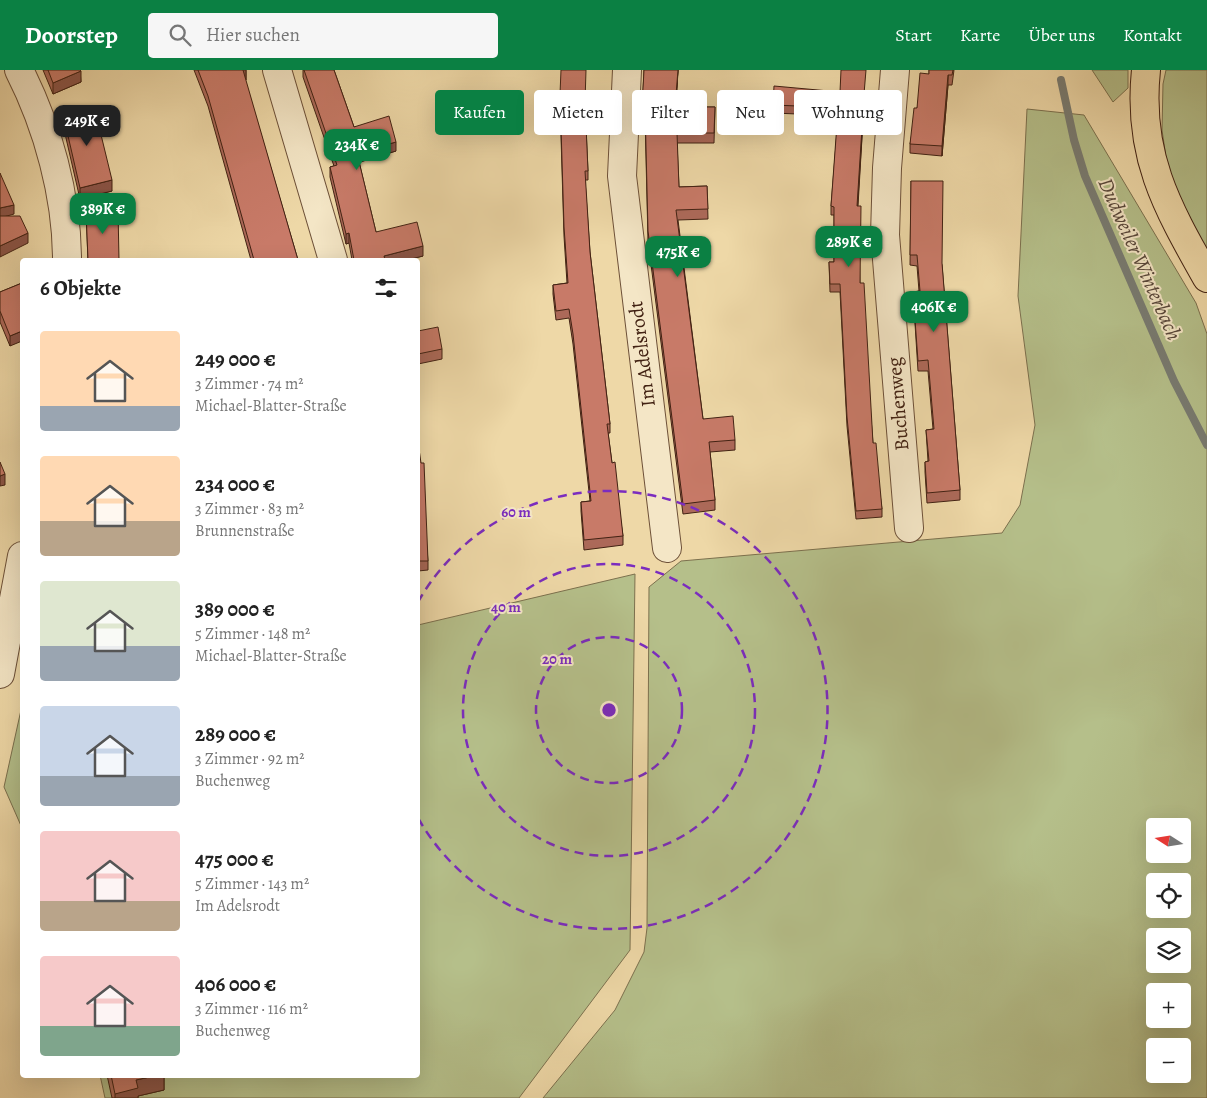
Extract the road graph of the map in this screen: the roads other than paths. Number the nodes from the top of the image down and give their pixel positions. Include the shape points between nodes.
1 (19, 70) edge
2 (277, 70) edge
3 (627, 70) edge
4 (895, 70) edge
5 (1146, 70) edge
6 (67, 258) edge
7 (332, 258) edge
8 (1207, 278) edge
9 (909, 528) dead end
10 (667, 548) dead end
11 (20, 561) edge
12 (7, 595) edge
13 (0, 674) edge

1 - 6 street via 32,96 58,181
2 - 7 street
3 - 10 street, Im Adelsrodt via 622,176
4 - 9 street, Buchenweg via 885,235
5 - 8 main road via 1146,142 1159,187
11 - 12 street
12 - 13 street

